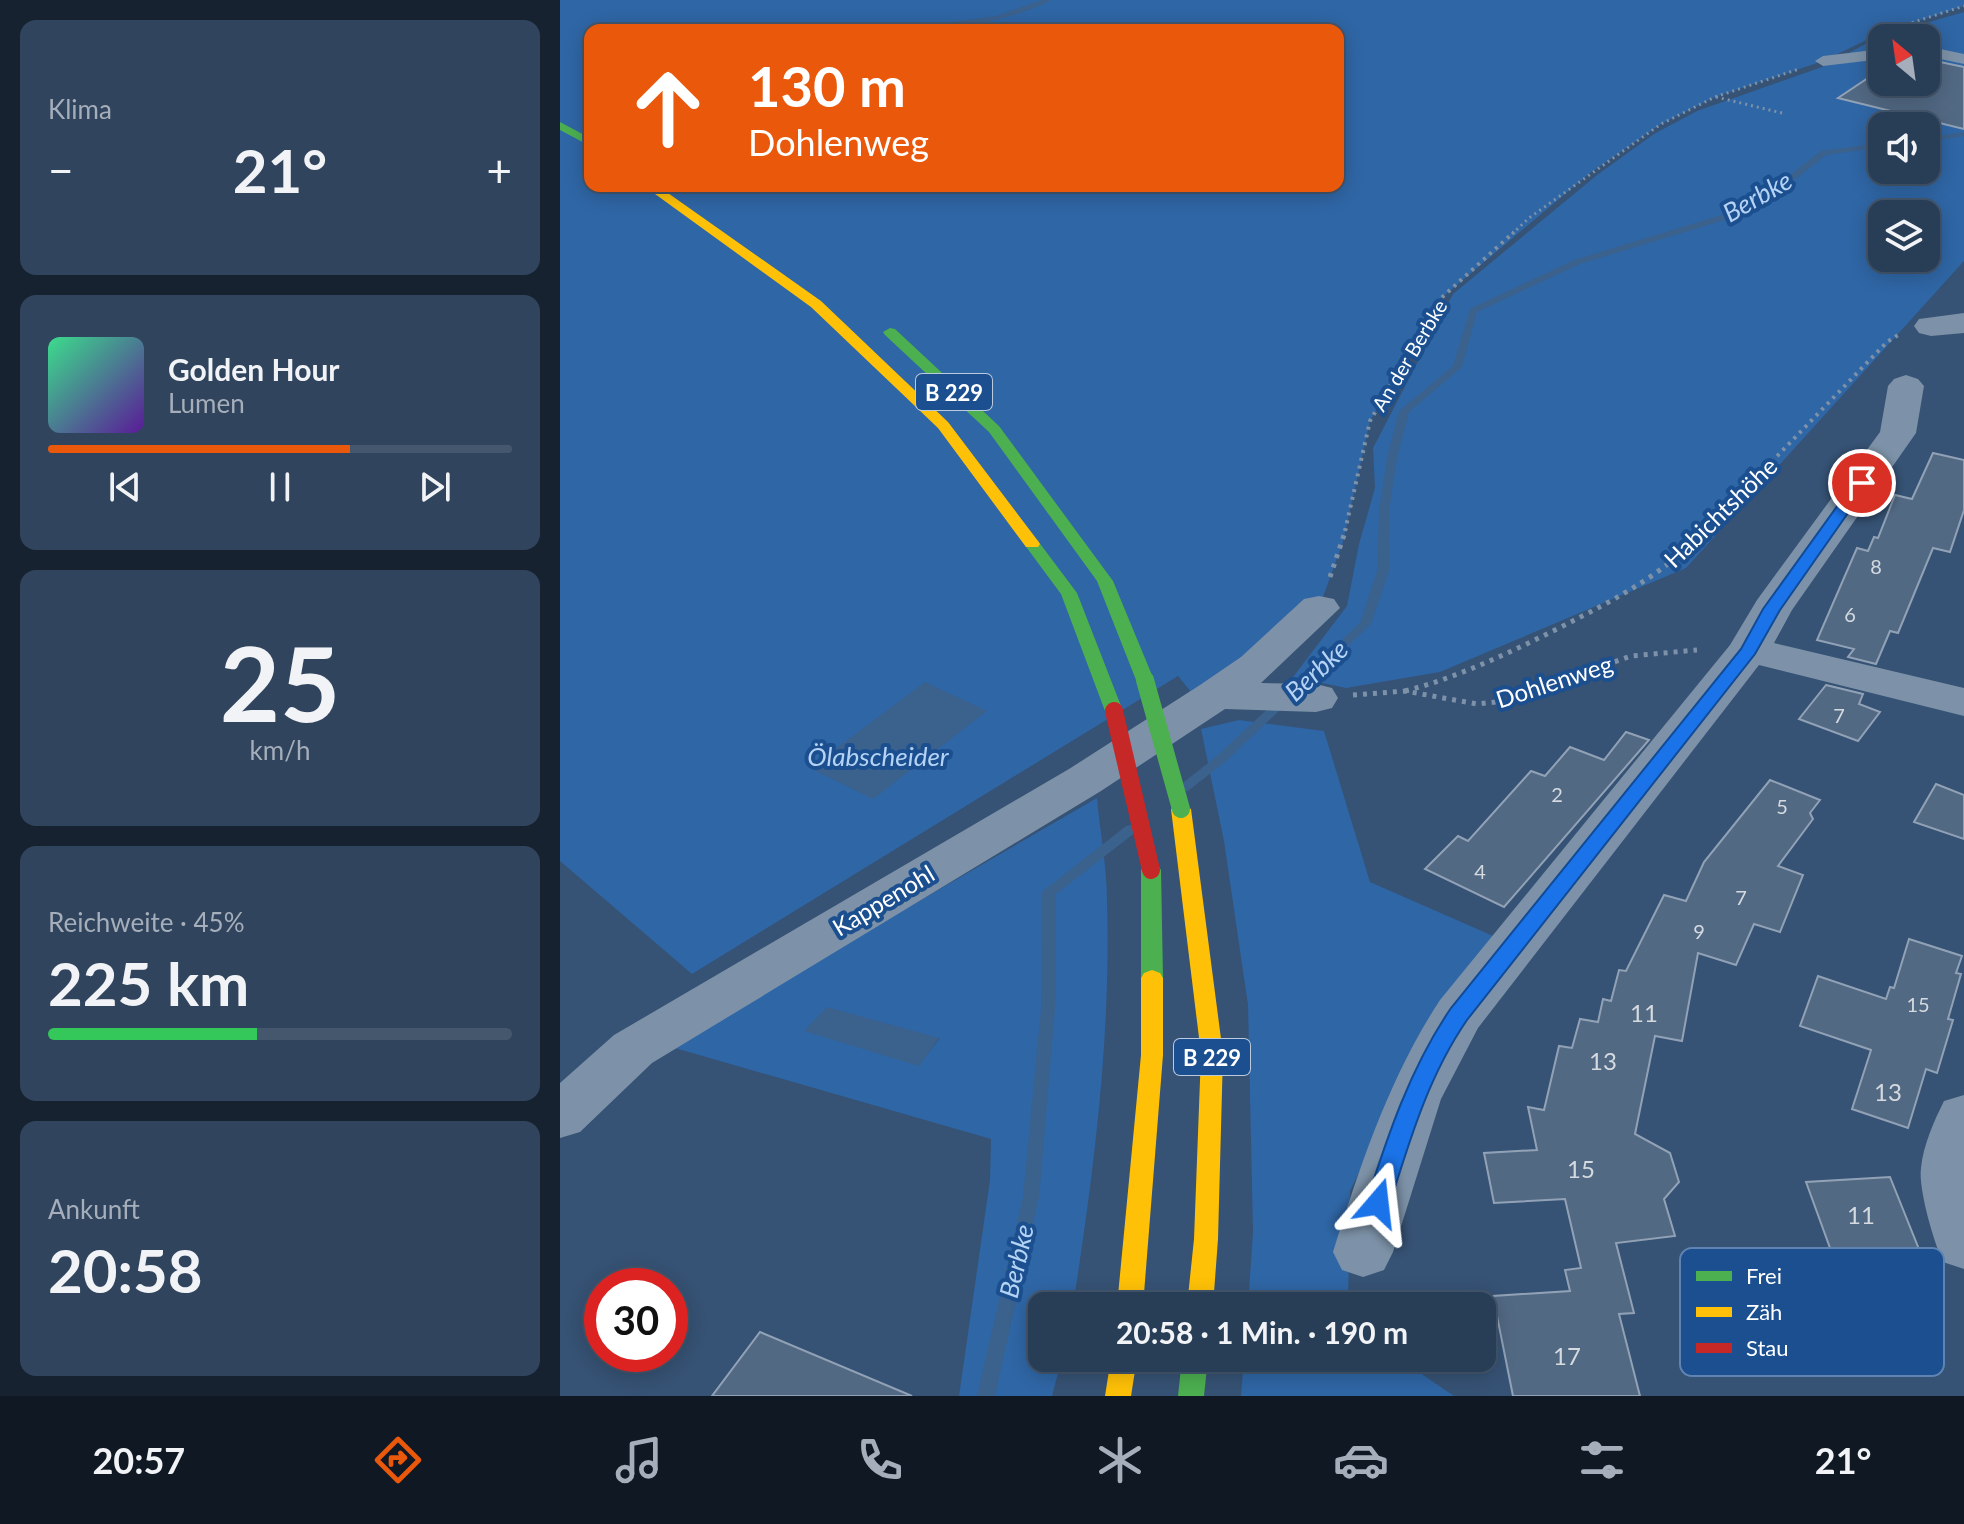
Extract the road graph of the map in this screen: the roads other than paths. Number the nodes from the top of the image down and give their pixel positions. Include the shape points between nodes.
1 (1940, 54) edge
2 (1868, 56) edge
3 (1964, 59) edge
4 (1823, 61) road end
5 (560, 125) edge
6 (584, 139) edge
7 (658, 192) edge
8 (686, 192) edge
9 (701, 200) dead end
10 (1964, 323) edge
11 (880, 324) dead end
12 (1931, 326) road end
13 (1906, 386) dead end
14 (1319, 608) road end
15 (1749, 650) junction
16 (1216, 695) junction
17 (1316, 698) road end
18 (1964, 702) edge
19 (560, 1116) edge
20 (1964, 1117) edge
21 (1964, 1244) edge
22 (1363, 1252) dead end
23 (1131, 1292) edge
24 (1201, 1292) edge
25 (1122, 1372) edge
26 (1194, 1372) edge
27 (1118, 1396) edge
28 (1191, 1396) edge

1 - 3 lane
2 - 4 lane
5 - 6 main road
7 - 23 main road, B 229, bridge via 816,304 943,425 1069,593 1114,711 1151,870 1152,1055
8 - 9 main road
10 - 12 street
11 - 24 main road, B 229, bridge via 994,429 1105,581 1145,680 1181,809 1212,1054
13 - 15 street via 1898,433 1772,609
14 - 16 street
15 - 18 street
15 - 22 street via 1436,1047 1401,1130
16 - 17 street
16 - 19 street, Kappenohl via 1085,780 633,1049
20 - 21 street via 1949,1170
25 - 27 main road
26 - 28 main road

